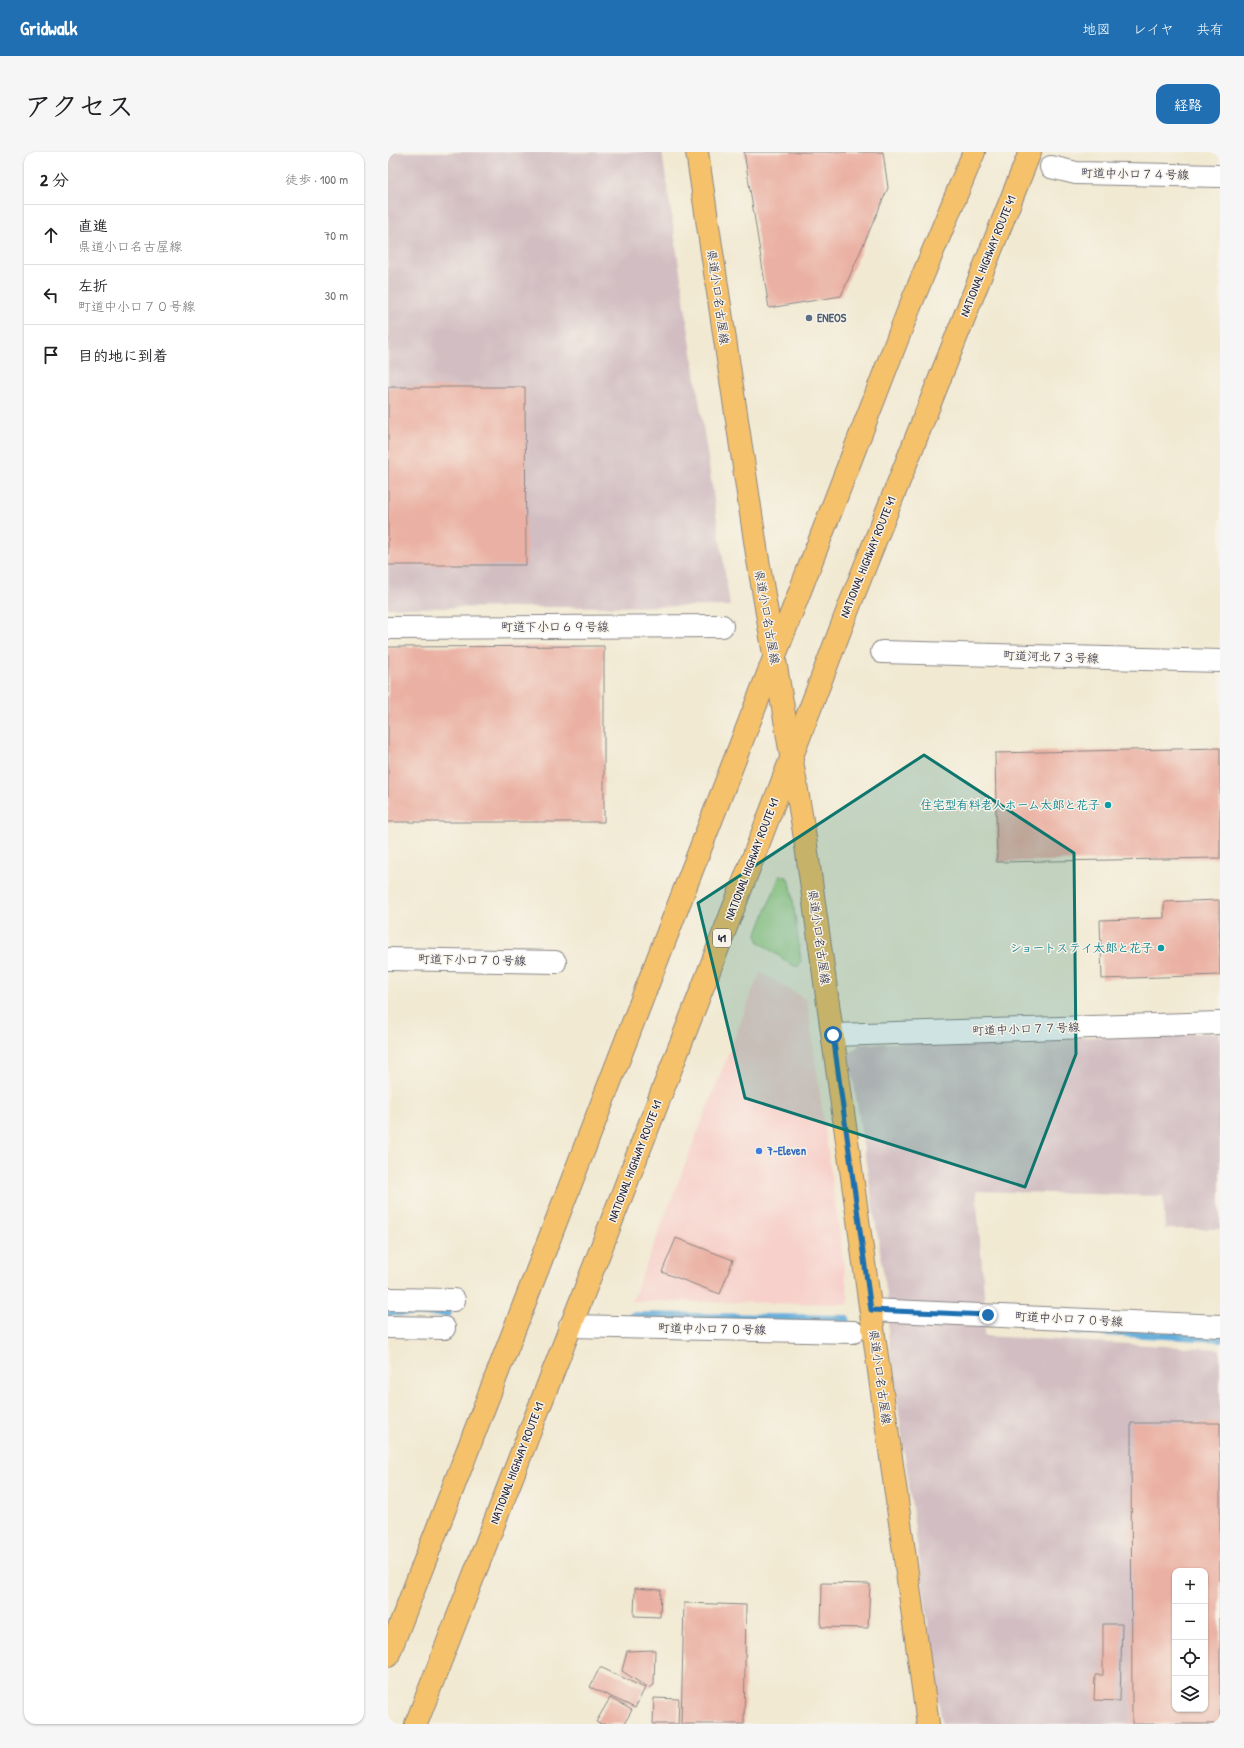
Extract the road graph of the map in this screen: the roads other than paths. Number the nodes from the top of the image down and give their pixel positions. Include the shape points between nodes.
1 (697, 152) edge
2 (974, 152) edge
3 (1030, 152) edge
4 (1051, 167) dead end
5 (1220, 176) edge
6 (722, 626) dead end
7 (388, 628) edge
8 (882, 652) dead end
9 (774, 656) junction
10 (1220, 661) edge
11 (791, 756) junction
12 (388, 959) edge
13 (555, 962) dead end
14 (1220, 1023) edge
15 (833, 1035) junction
16 (388, 1299) edge
17 (454, 1300) dead end
18 (871, 1310) junction
19 (570, 1326) junction
20 (1220, 1326) edge
21 (388, 1328) edge
22 (444, 1328) dead end
23 (853, 1332) dead end
24 (388, 1656) edge
25 (416, 1724) edge
26 (928, 1724) edge

1 - 9 main road, 県道小口名古屋線
2 - 9 main road via 906,317
3 - 11 main road, NATIONAL HIGHWAY ROUTE 41 / 41
4 - 5 street, 町道中小口７４号線 via 1076,173
6 - 7 street, 町道下小口６９号線
8 - 10 street, 町道河北７３号線
9 - 11 main road, 県道小口名古屋線
9 - 24 main road
11 - 15 main road, 県道小口名古屋線
11 - 19 main road, NATIONAL HIGHWAY ROUTE 41 / 41
12 - 13 street, 町道下小口７０号線
14 - 15 street, 町道中小口７７号線
15 - 18 main road, 県道小口名古屋線
16 - 17 street
18 - 20 street, 町道中小口７０号線
18 - 26 main road, 県道小口名古屋線
19 - 23 street, 町道中小口７０号線
19 - 25 main road, NATIONAL HIGHWAY ROUTE 41 / 41
21 - 22 street

